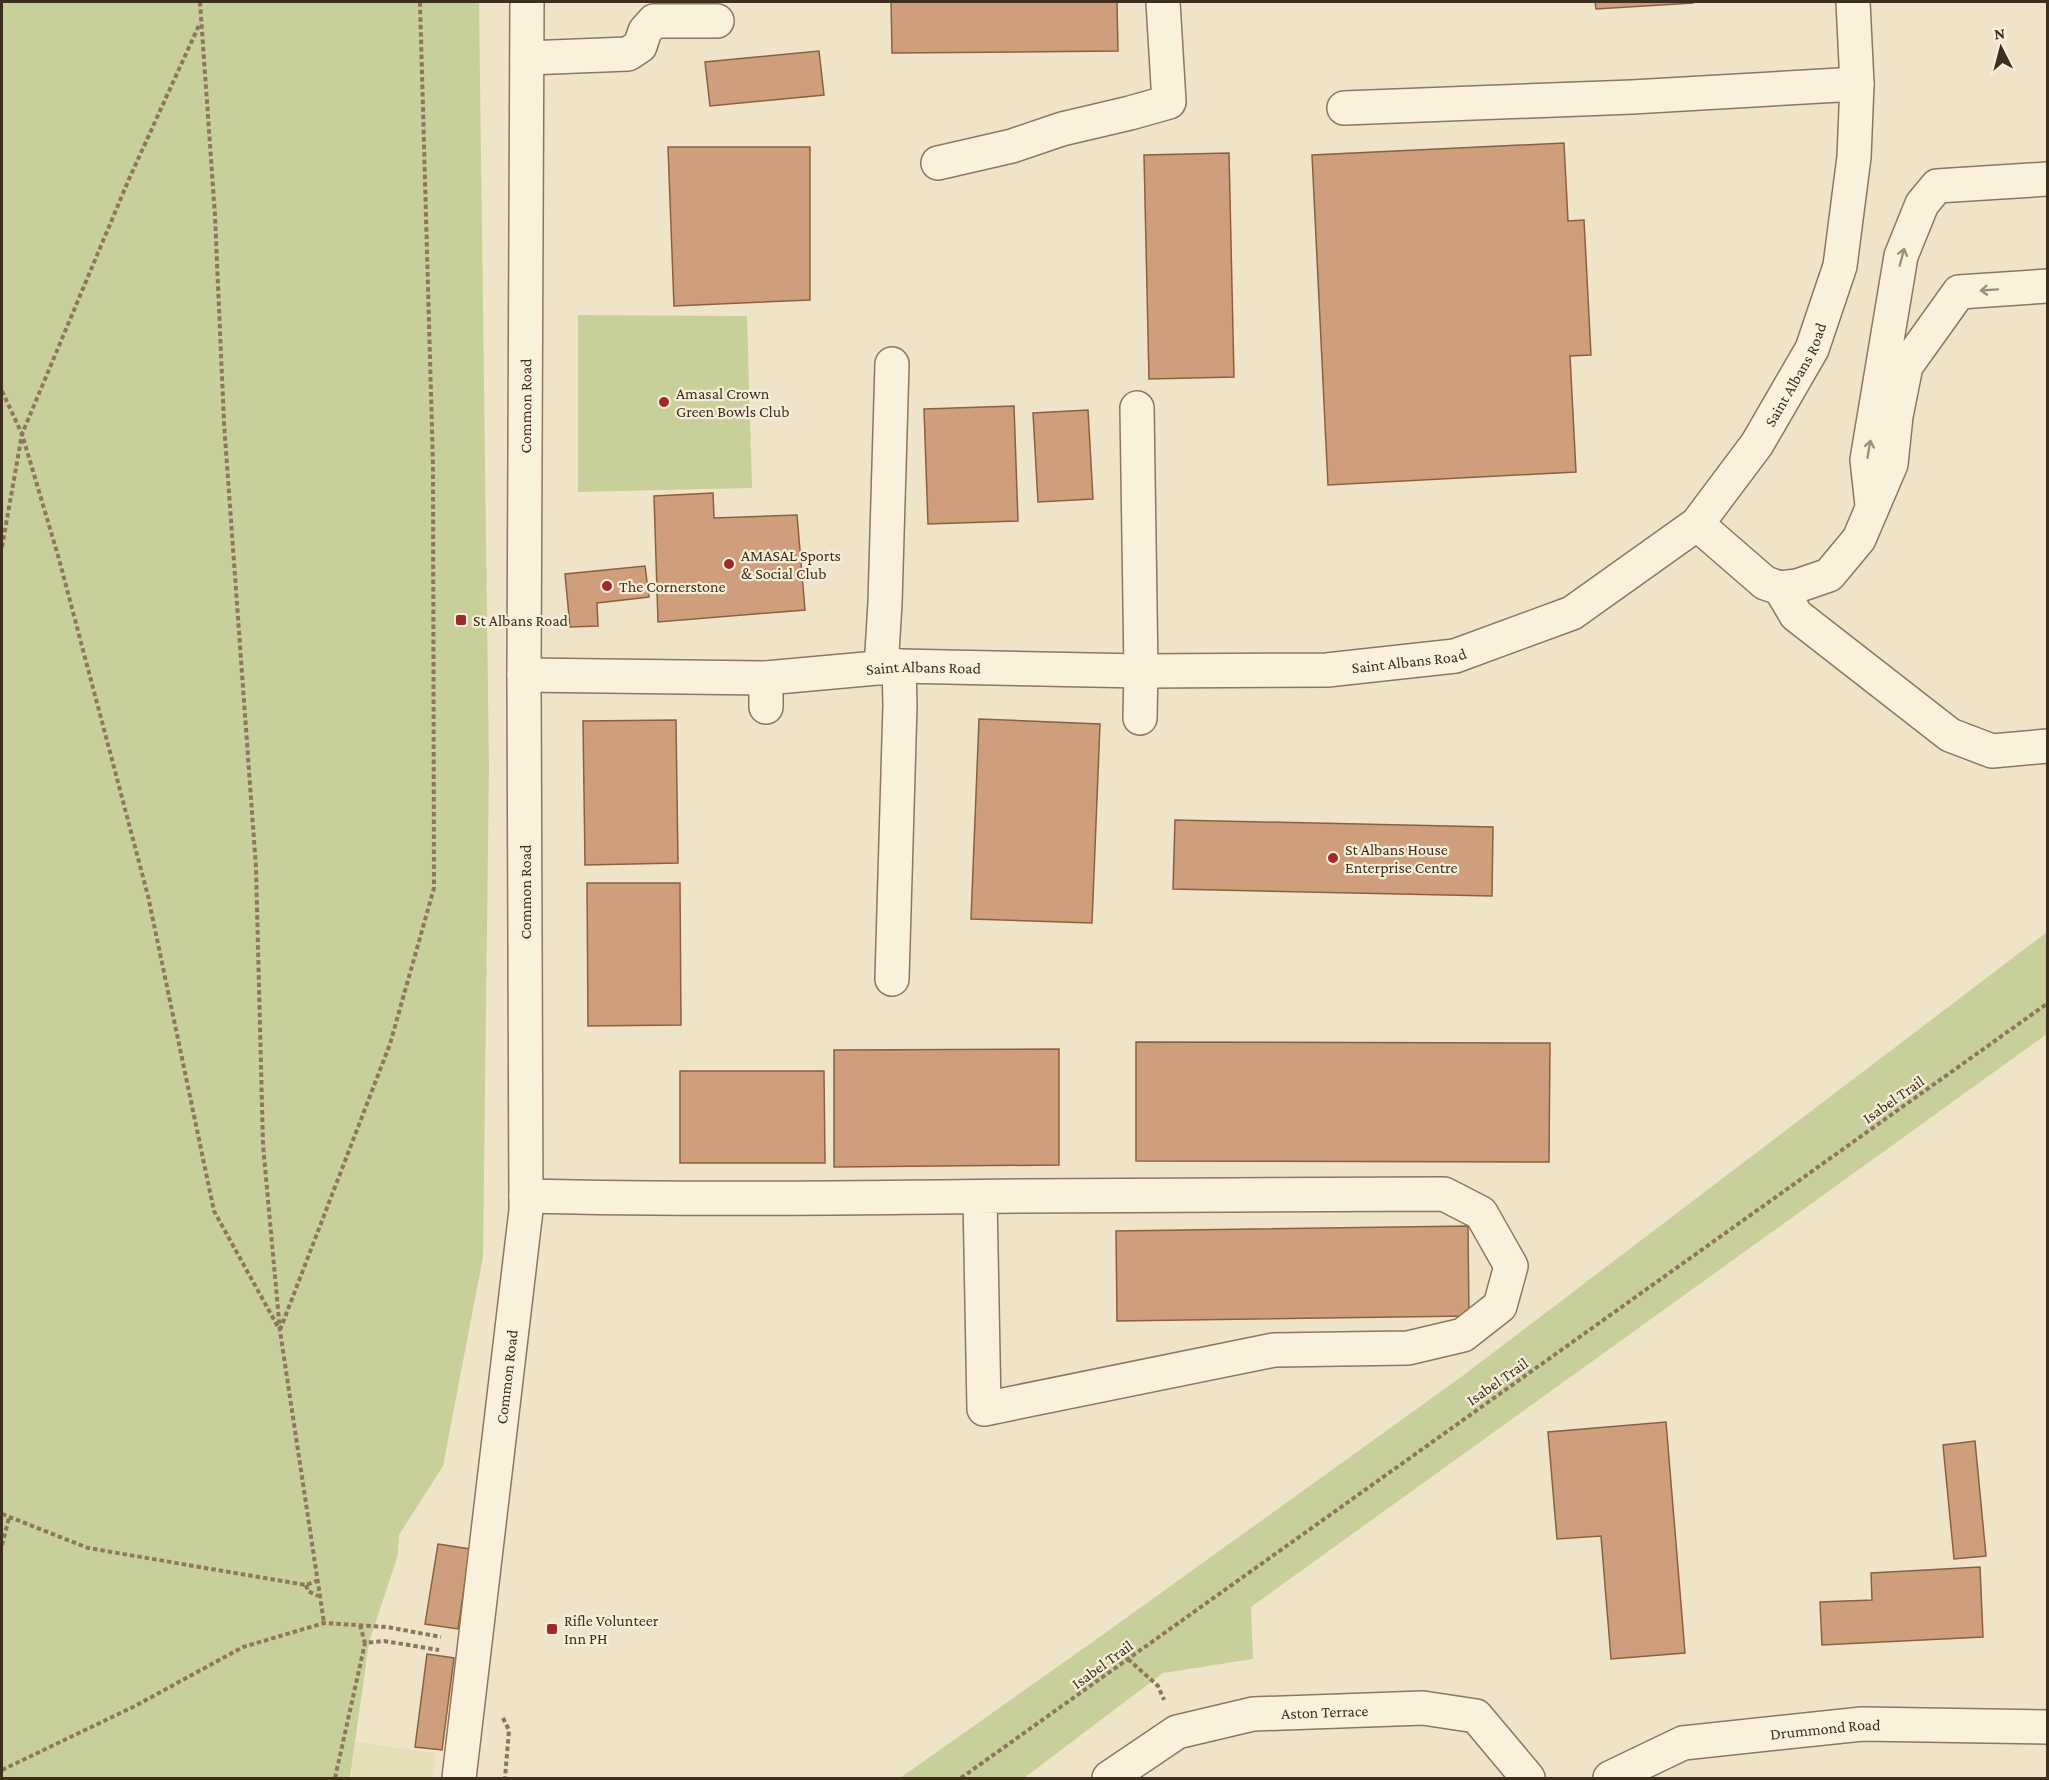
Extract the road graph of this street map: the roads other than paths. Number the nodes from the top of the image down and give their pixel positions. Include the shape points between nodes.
1 (527, 2) edge
2 (1163, 2) edge
3 (1853, 2) edge
4 (717, 21) dead end
5 (527, 58) junction
6 (1857, 84) junction
7 (1344, 108) dead end
8 (938, 163) dead end
9 (2048, 179) edge
10 (2048, 286) edge
11 (892, 363) dead end
12 (1137, 408) dead end
13 (1872, 507) junction
14 (1697, 524) junction
15 (1780, 588) junction
16 (890, 667) junction
17 (1141, 671) junction
18 (524, 675) junction
19 (1140, 718) dead end
20 (2048, 746) edge
21 (892, 979) dead end
22 (526, 1196) junction
23 (980, 1197) junction
24 (2048, 1727) edge
25 (459, 1779) edge
26 (1109, 1779) edge
27 (1528, 1779) edge
28 (1610, 1779) edge

1 - 5 street, Common Road
2 - 8 street via 1169,102
3 - 6 street, Saint Albans Road
4 - 5 street via 654,21 640,46 628,54
5 - 18 street, Common Road
6 - 7 street
6 - 14 street, Saint Albans Road via 1854,157 1840,266 1812,349 1757,444
13 -> 9 street via 1867,460 1901,256 1922,204 1937,186
10 -> 13 street via 1959,292 1906,366 1891,464
11 - 16 street via 885,603
12 - 17 street
13 - 15 street via 1859,539 1829,575
14 - 15 street via 1765,583
14 - 17 street, Saint Albans Road via 1572,613 1455,656 1327,670
15 - 20 street via 1796,615 1950,735 1992,752
16 - 17 street, Saint Albans Road
16 - 18 street, Saint Albans Road via 766,692
16 - 21 street via 900,705
17 - 19 street
18 - 22 street, Common Road
22 - 23 street via 658,1200
22 - 25 street, Common Road
23 - 23 street via 1444,1194 1481,1213 1511,1266 1500,1305 1463,1335 1408,1348 1274,1350 984,1409
24 - 28 street, Drummond Road via 1863,1724 1683,1743
26 - 27 street, Aston Terrace via 1176,1732 1253,1714 1423,1708 1476,1716

